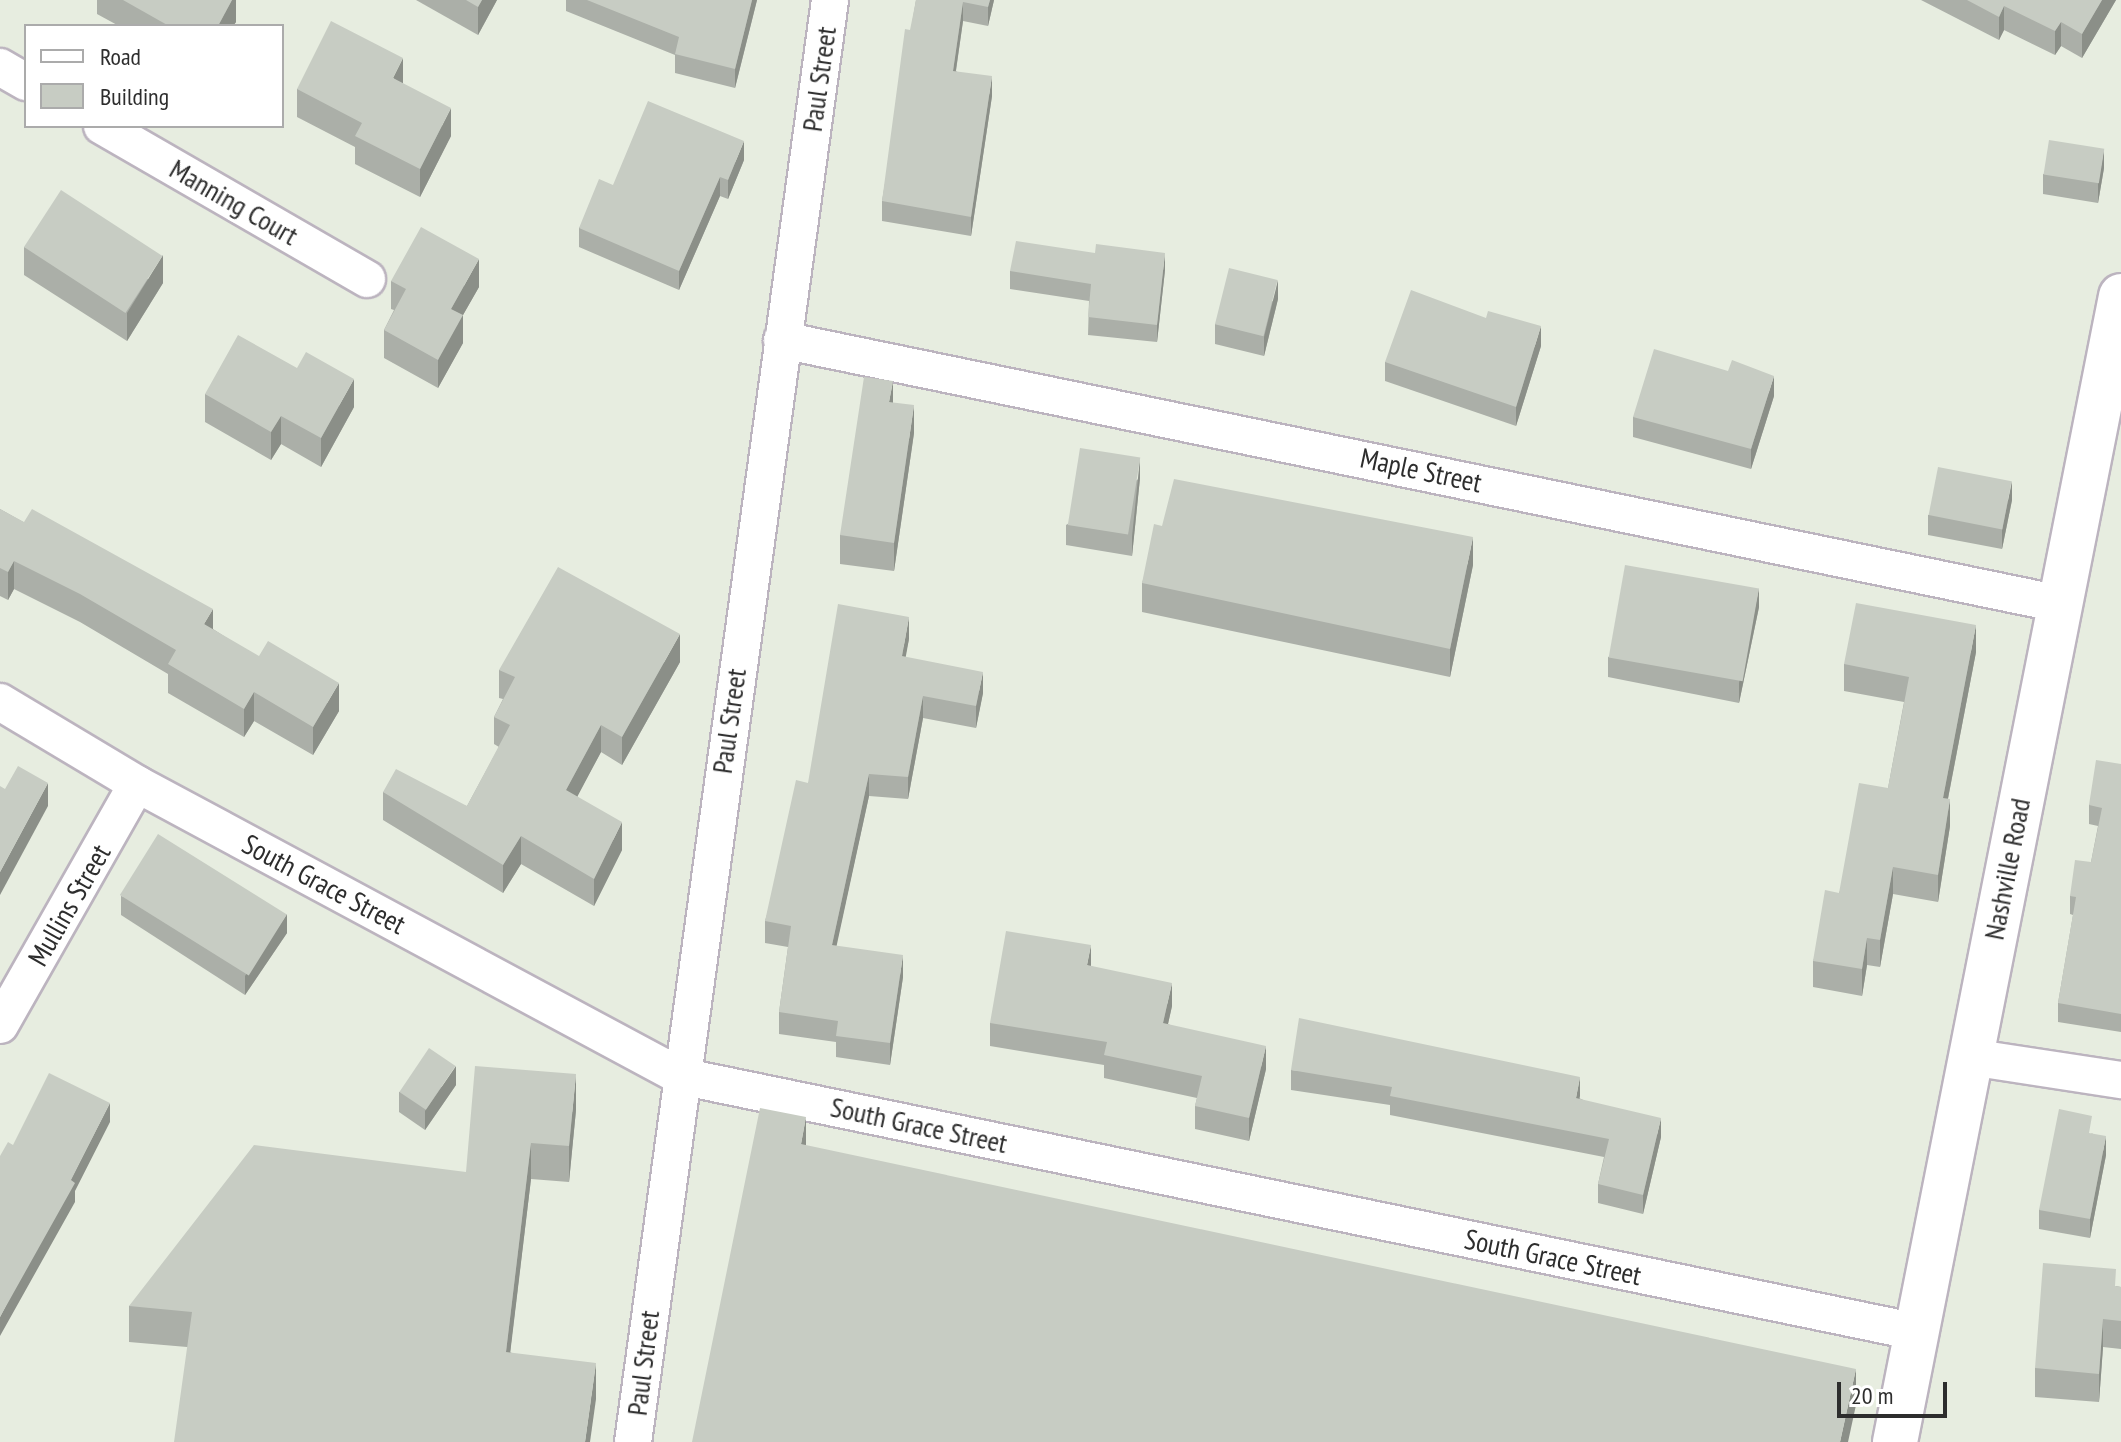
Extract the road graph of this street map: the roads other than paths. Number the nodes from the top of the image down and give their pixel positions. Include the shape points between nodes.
1 (830, 0) edge
2 (0, 67) edge
3 (24, 81) edge
4 (105, 128) edge
5 (367, 279) dead end
6 (2121, 296) edge
7 (782, 340) junction
8 (2060, 604) junction
9 (0, 702) edge
10 (137, 784) junction
11 (0, 1025) edge
12 (1970, 1057) junction
13 (680, 1076) junction
14 (2121, 1080) edge
15 (1917, 1332) junction
16 (633, 1442) edge
17 (1895, 1442) edge

1 - 7 street, Paul Street
2 - 3 street
4 - 5 street, Manning Court
6 - 8 main road, Nashville Road
7 - 8 street, Maple Street
7 - 13 street, Paul Street
8 - 12 main road, Nashville Road
9 - 10 street, South Grace Street
10 - 11 street, Mullins Street
10 - 13 street, South Grace Street
12 - 14 street
12 - 15 main road, Nashville Road
13 - 15 street, South Grace Street
13 - 16 street, Paul Street
15 - 17 main road, Nashville Road

